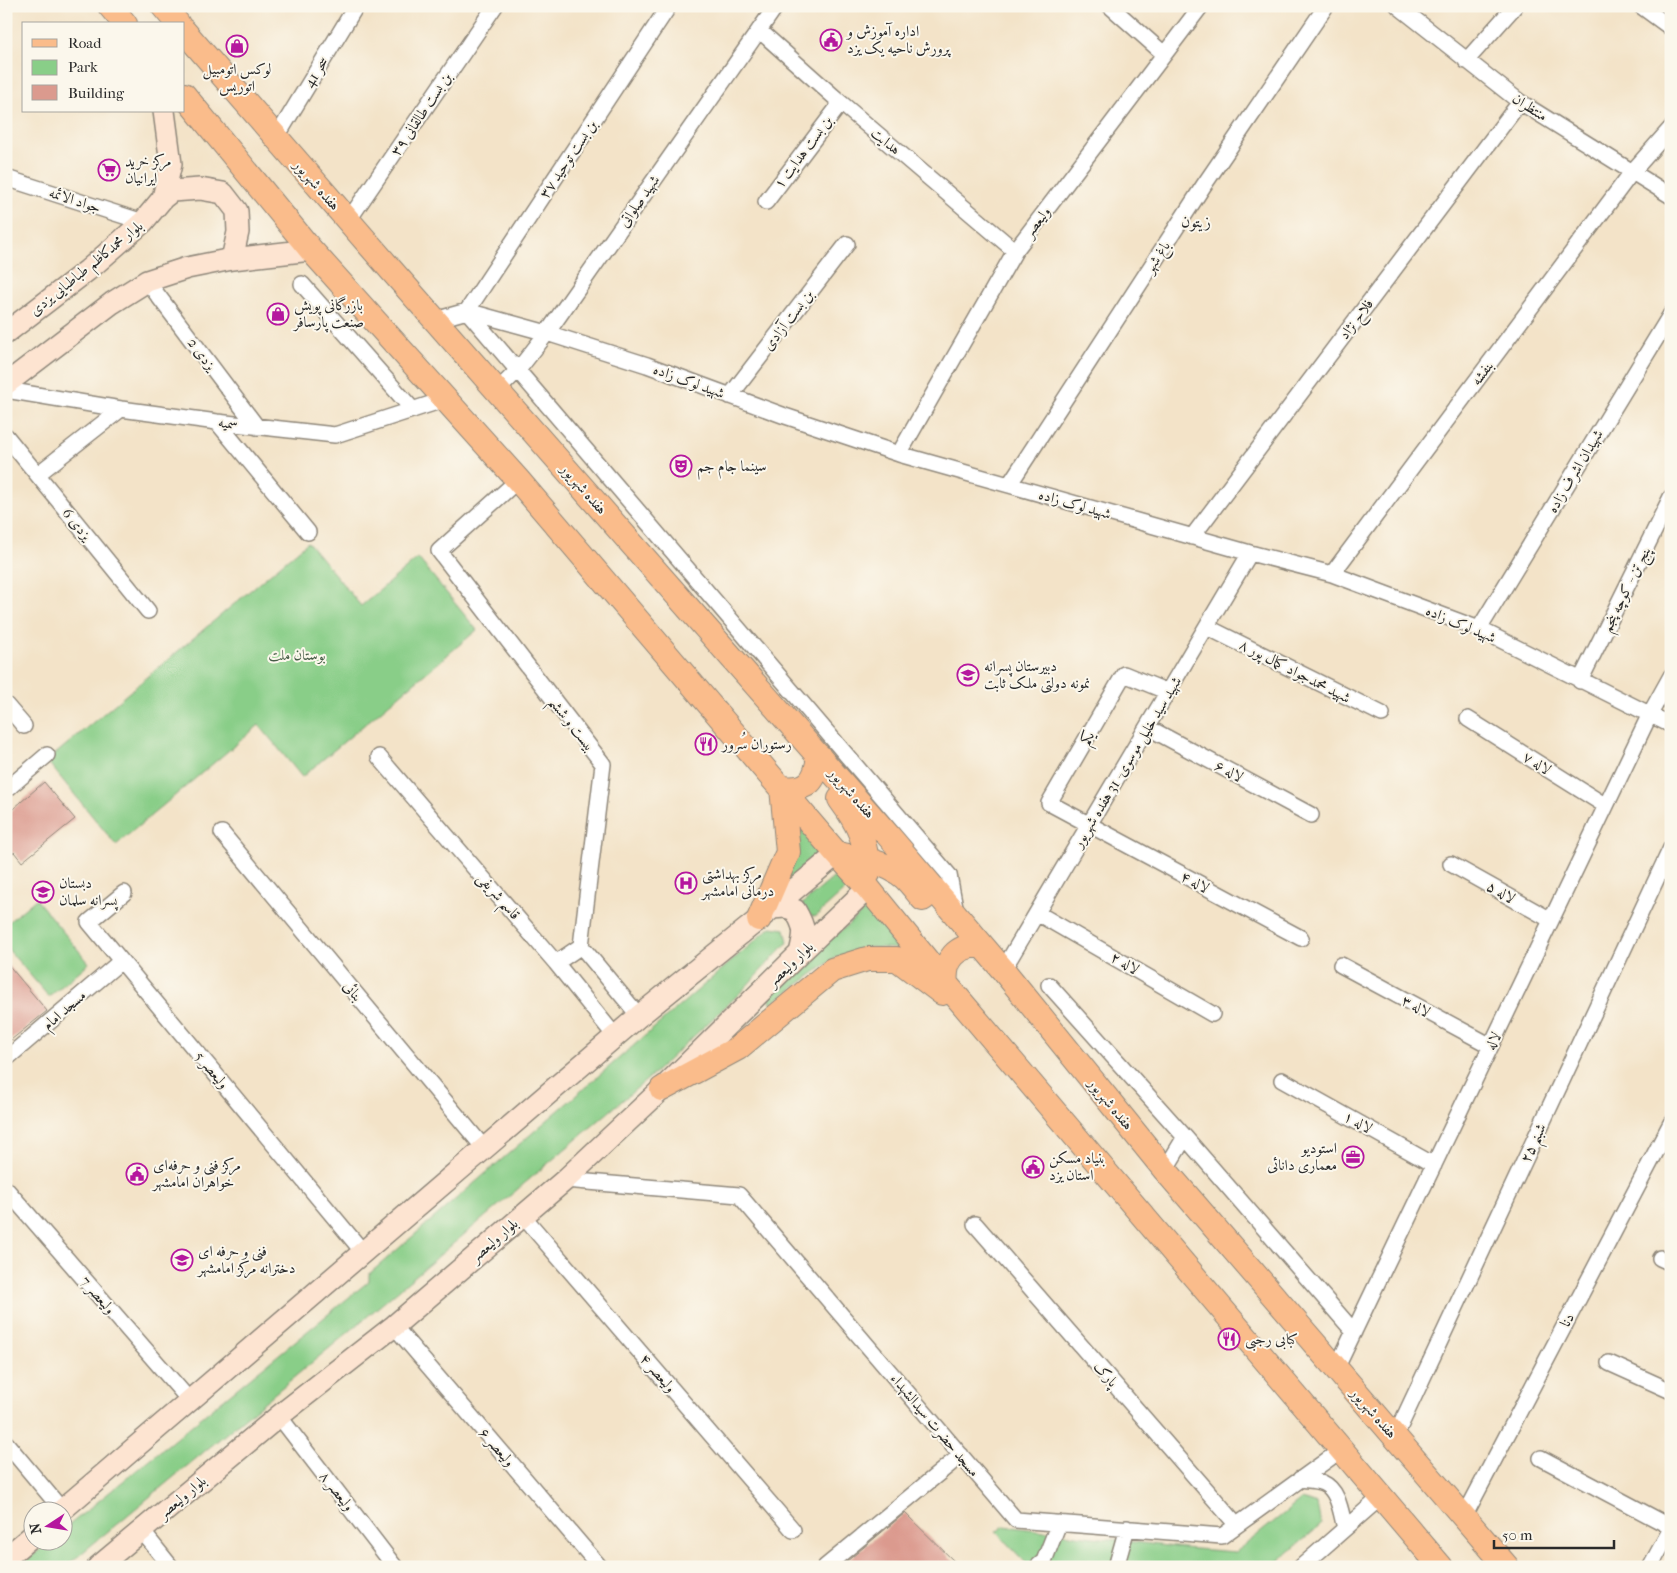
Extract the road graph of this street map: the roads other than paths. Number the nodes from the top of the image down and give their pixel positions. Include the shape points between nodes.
1 (110, 6) edge
2 (356, 6) edge
3 (495, 6) edge
4 (669, 6) edge
5 (776, 6) edge
6 (1110, 6) edge
7 (1201, 6) edge
8 (1326, 6) edge
9 (1398, 6) edge
10 (1515, 6) edge
11 (1641, 6) edge
12 (123, 22) edge
13 (1671, 28) edge
14 (185, 29) edge
15 (759, 30) junction
16 (1164, 54) junction
17 (1466, 61) junction
18 (185, 96) edge
19 (1520, 102) junction
20 (841, 103) junction
21 (164, 112) edge
22 (1671, 128) edge
23 (276, 138) junction
24 (1632, 172) junction
25 (6, 178) edge
26 (1671, 196) edge
27 (163, 198) junction
28 (766, 202) dead end
29 (348, 221) junction
30 (143, 222) junction
31 (847, 244) dead end
32 (311, 250) junction
33 (1015, 251) junction
34 (232, 259) junction
35 (147, 281) junction
36 (302, 284) dead end
37 (467, 311) junction
38 (1671, 314) edge
39 (435, 320) junction
40 (6, 333) edge
41 (547, 333) junction
42 (518, 370) junction
43 (6, 384) edge
44 (6, 390) edge
45 (497, 391) junction
46 (730, 396) junction
47 (446, 399) junction
48 (121, 409) junction
49 (413, 410) junction
50 (217, 422) junction
51 (257, 427) junction
52 (6, 436) edge
53 (899, 454) junction
54 (38, 474) junction
55 (518, 480) junction
56 (1009, 485) junction
57 (1671, 498) edge
58 (308, 532) dead end
59 (1192, 537) junction
60 (1250, 554) junction
61 (1332, 574) junction
62 (148, 612) dead end
63 (1207, 627) junction
64 (1479, 629) junction
65 (1671, 676) edge
66 (1580, 680) junction
67 (1168, 692) junction
68 (6, 705) edge
69 (791, 707) junction
70 (1382, 714) dead end
71 (1650, 714) junction
72 (1468, 719) dead end
73 (1671, 725) edge
74 (24, 726) dead end
75 (1147, 727) junction
76 (48, 755) dead end
77 (819, 756) junction
78 (380, 757) dead end
79 (782, 788) junction
80 (6, 790) edge
81 (1606, 806) junction
82 (1311, 815) dead end
83 (1089, 825) junction
84 (222, 833) dead end
85 (1671, 848) edge
86 (837, 854) junction
87 (867, 860) junction
88 (1452, 864) dead end
89 (868, 888) junction
90 (124, 893) dead end
91 (1037, 913) junction
92 (765, 914) junction
93 (957, 916) junction
94 (1551, 920) junction
95 (1301, 938) dead end
96 (581, 946) junction
97 (982, 946) junction
98 (800, 953) junction
99 (121, 961) junction
100 (556, 962) junction
101 (1341, 965) dead end
102 (1003, 970) junction
103 (946, 984) junction
104 (1049, 985) dead end
105 (1212, 1014) dead end
106 (639, 1016) junction
107 (977, 1020) junction
108 (615, 1036) junction
109 (1491, 1046) junction
110 (6, 1059) edge
111 (1282, 1080) dead end
112 (662, 1089) junction
113 (1671, 1122) edge
114 (1185, 1137) junction
115 (484, 1148) junction
116 (1434, 1165) junction
117 (1164, 1170) junction
118 (565, 1180) junction
119 (6, 1189) edge
120 (523, 1216) junction
121 (975, 1224) dead end
122 (363, 1252) junction
123 (394, 1326) junction
124 (1354, 1332) junction
125 (1609, 1363) dead end
126 (1336, 1368) junction
127 (1671, 1391) edge
128 (190, 1401) junction
129 (279, 1416) junction
130 (1395, 1437) junction
131 (6, 1444) edge
132 (1341, 1450) junction
133 (961, 1455) junction
134 (1541, 1458) dead end
135 (1300, 1479) junction
136 (1381, 1497) junction
137 (54, 1500) edge
138 (72, 1501) edge
139 (1464, 1517) junction
140 (1059, 1523) junction
141 (1236, 1525) junction
142 (1127, 1528) junction
143 (1344, 1528) junction
144 (1671, 1528) edge
145 (142, 1530) junction
146 (793, 1530) dead end
147 (22, 1544) edge
148 (1664, 1556) edge
149 (6, 1558) edge
150 (1318, 1562) edge
151 (98, 1567) edge
152 (171, 1567) edge
153 (396, 1567) edge
154 (600, 1567) edge
155 (825, 1567) edge
156 (1037, 1567) edge
157 (1116, 1567) edge
158 (1301, 1567) edge
159 (1441, 1567) edge
160 (1506, 1567) edge
161 (1650, 1567) edge

1 - 12 main road
2 - 23 street, سحر 41
3 - 29 street, بن‌ بست طالقانی ۳۹
4 - 37 street, بن بست توحید ۳۷
5 - 15 street, شهید صلواتی
6 - 16 street
7 - 16 street, ولیعصر
8 - 56 street, باغ شهر via 1204,185
9 - 17 street, منتظران
10 - 17 street
11 - 13 street
14 - 23 main road, هفده شهریور
15 - 20 street, هدایت
15 - 41 street, شهید صلواتی
16 - 33 street, ولیعصر
17 - 19 street, منتظران
18 - 32 main road
19 - 24 street, منتظران
19 - 59 street, فلاح نژاد
20 - 28 street, بن بست هدایت ۱
20 - 33 street, هدایت
21 - 27 main road, بلوار محمدکاظم طباطبایی یزدی via 170,164
22 - 24 street, بنفشه
23 - 29 main road, هفده شهریور
24 - 26 street, منتظران
24 - 61 street, بنفشه
25 - 30 street, جواد الائمه
27 - 30 main road, بلوار محمدکاظم طباطبایی یزدی
27 - 34 main road via 172,191 200,189 222,193 237,211 238,232
29 - 39 main road, هفده شهریور
30 - 40 main road, بلوار محمدکاظم طباطبایی یزدی via 88,270
31 - 46 street, بن بست آزادی
32 - 34 main road
32 - 47 main road
33 - 53 street, ولیعصر
34 - 35 main road via 187,268
35 - 43 main road via 112,303
35 - 51 street, یزدی 2
36 - 49 street
37 - 39 street
37 - 41 street, شهید لوک زاده
37 - 42 street
38 - 64 street, شهیدان اشرف زاده
39 - 45 main road, هفده شهریور
41 - 42 street, شهید صلواتی
41 - 46 street, شهید لوک زاده
42 - 45 street, شهید صلواتی
42 - 69 street
44 - 48 street, سمیه
45 - 69 main road, هفده شهریور
46 - 53 street, شهید لوک زاده
47 - 49 street, سمیه
47 - 55 main road
48 - 50 street, سمیه
48 - 54 street
49 - 51 street, سمیه via 335,435
50 - 51 street, سمیه
50 - 58 street
52 - 54 street, یزدی 6
53 - 56 street, شهید لوک زاده
54 - 62 street, یزدی 6
55 - 79 main road
55 - 96 street, بیست و ششم via 439,550 603,764
56 - 59 street, شهید لوک زاده
57 - 66 street, پنج تن - کوچه پنجم
59 - 60 street, شهید لوک زاده
60 - 61 street, شهید لوک زاده
60 - 63 street, شهید سید خلیل موسوی- 31 هفده شهریور
61 - 64 street, شهید لوک زاده
63 - 67 street, شهید سید خلیل موسوی- 31 هفده شهریور
63 - 70 street, شهید محمدجواد کمال پور ۸
64 - 66 street, شهید لوک زاده
65 - 71 street, لاله
66 - 71 street, شهید لوک زاده
67 - 75 street, شهید سید خلیل موسوی- 31 هفده شهریور
67 - 83 street, یکم via 1124,674 1048,803
68 - 74 street
69 - 77 main road, هفده شهریور
69 - 93 street via 949,875
71 - 73 street, شهید لوک زاده
71 - 81 street, لاله
72 - 81 street, لاله ۷
75 - 82 street, لاله ۶
75 - 83 street, شهید سید خلیل موسوی- 31 هفده شهریور
76 - 80 street
77 - 79 main road via 818,769 812,780 793,789
77 - 87 main road via 829,783 854,818 863,837
77 - 93 main road, هفده شهریور
78 - 100 street, قاسم شریفی
79 - 86 main road
79 - 92 main road via 788,852
81 - 94 street, لاله
83 - 91 street, شهید سید خلیل موسوی- 31 هفده شهریور
83 - 95 street, لاله ۴
84 - 115 street, بنائی
85 - 130 street, شبنم ۲۵
86 - 87 main road
86 - 89 main road
86 - 92 main road
87 - 89 main road
87 - 97 main road via 904,877 949,928
88 - 94 street, لاله ۵
89 - 98 main road, بلوار ولیعصر
89 - 103 main road
90 - 99 street, ولیعصر 5 via 89,922
91 - 102 street, شهید سید خلیل موسوی- 31 هفده شهریور
91 - 105 street, لاله ۲
92 - 98 main road via 785,907 795,910 804,926
92 - 106 main road
93 - 97 main road, هفده شهریور
94 - 109 street, لاله
96 - 100 street
96 - 106 street
97 - 102 main road, هفده شهریور
97 - 103 main road via 957,952 947,967
98 - 112 main road, بلوار ولیعصر
99 - 110 street, مسجد امام
99 - 122 street, ولیعصر 5
100 - 108 street, قاسم شریفی
101 - 109 street, لاله ۳
102 - 117 main road, هفده شهریور
103 - 107 main road
104 - 114 street
106 - 108 main road
107 - 112 main road via 898,959 867,959 832,970 738,1048
107 - 132 main road
108 - 115 main road
109 - 116 street, لاله
111 - 116 street, لاله ۱
112 - 118 main road, بلوار ولیعصر
113 - 139 street, دنا
114 - 117 street
114 - 124 street
115 - 122 main road
116 - 124 street, لاله
117 - 126 main road, هفده شهریور
118 - 120 main road, بلوار ولیعصر
118 - 133 street, مسجد حضرت سیدالشهداء via 739,1195
119 - 128 street, ولیعصر 7
120 - 123 main road, بلوار ولیعصر
120 - 146 street, ولیعصر ۴
121 - 141 street, پارک
122 - 128 main road
123 - 129 main road, بلوار ولیعصر
123 - 154 street, ولیعصر ۶
124 - 126 street, لاله
125 - 127 street
126 - 130 main road, هفده شهریور
128 - 138 main road
129 - 145 main road, بلوار ولیعصر
129 - 153 street, ولیعصر ۸
130 - 139 main road, هفده شهریور
131 - 137 street
132 - 135 street, مسجد حضرت سیدالشهداء
132 - 136 main road
133 - 140 street, مسجد حضرت سیدالشهداء via 1016,1520
133 - 155 street
134 - 144 street
135 - 141 street, مسجد حضرت سیدالشهداء
135 - 143 street via 1323,1482 1332,1490
136 - 143 street
136 - 159 main road
139 - 160 main road, هفده شهریور
140 - 142 street, مسجد حضرت سیدالشهداء
140 - 156 street via 1044,1561
141 - 142 street, مسجد حضرت سیدالشهداء via 1222,1536
142 - 157 street
143 - 150 street
144 - 148 street
145 - 151 main road, بلوار ولیعصر
145 - 152 street
147 - 149 main road
148 - 161 street
150 - 158 street

